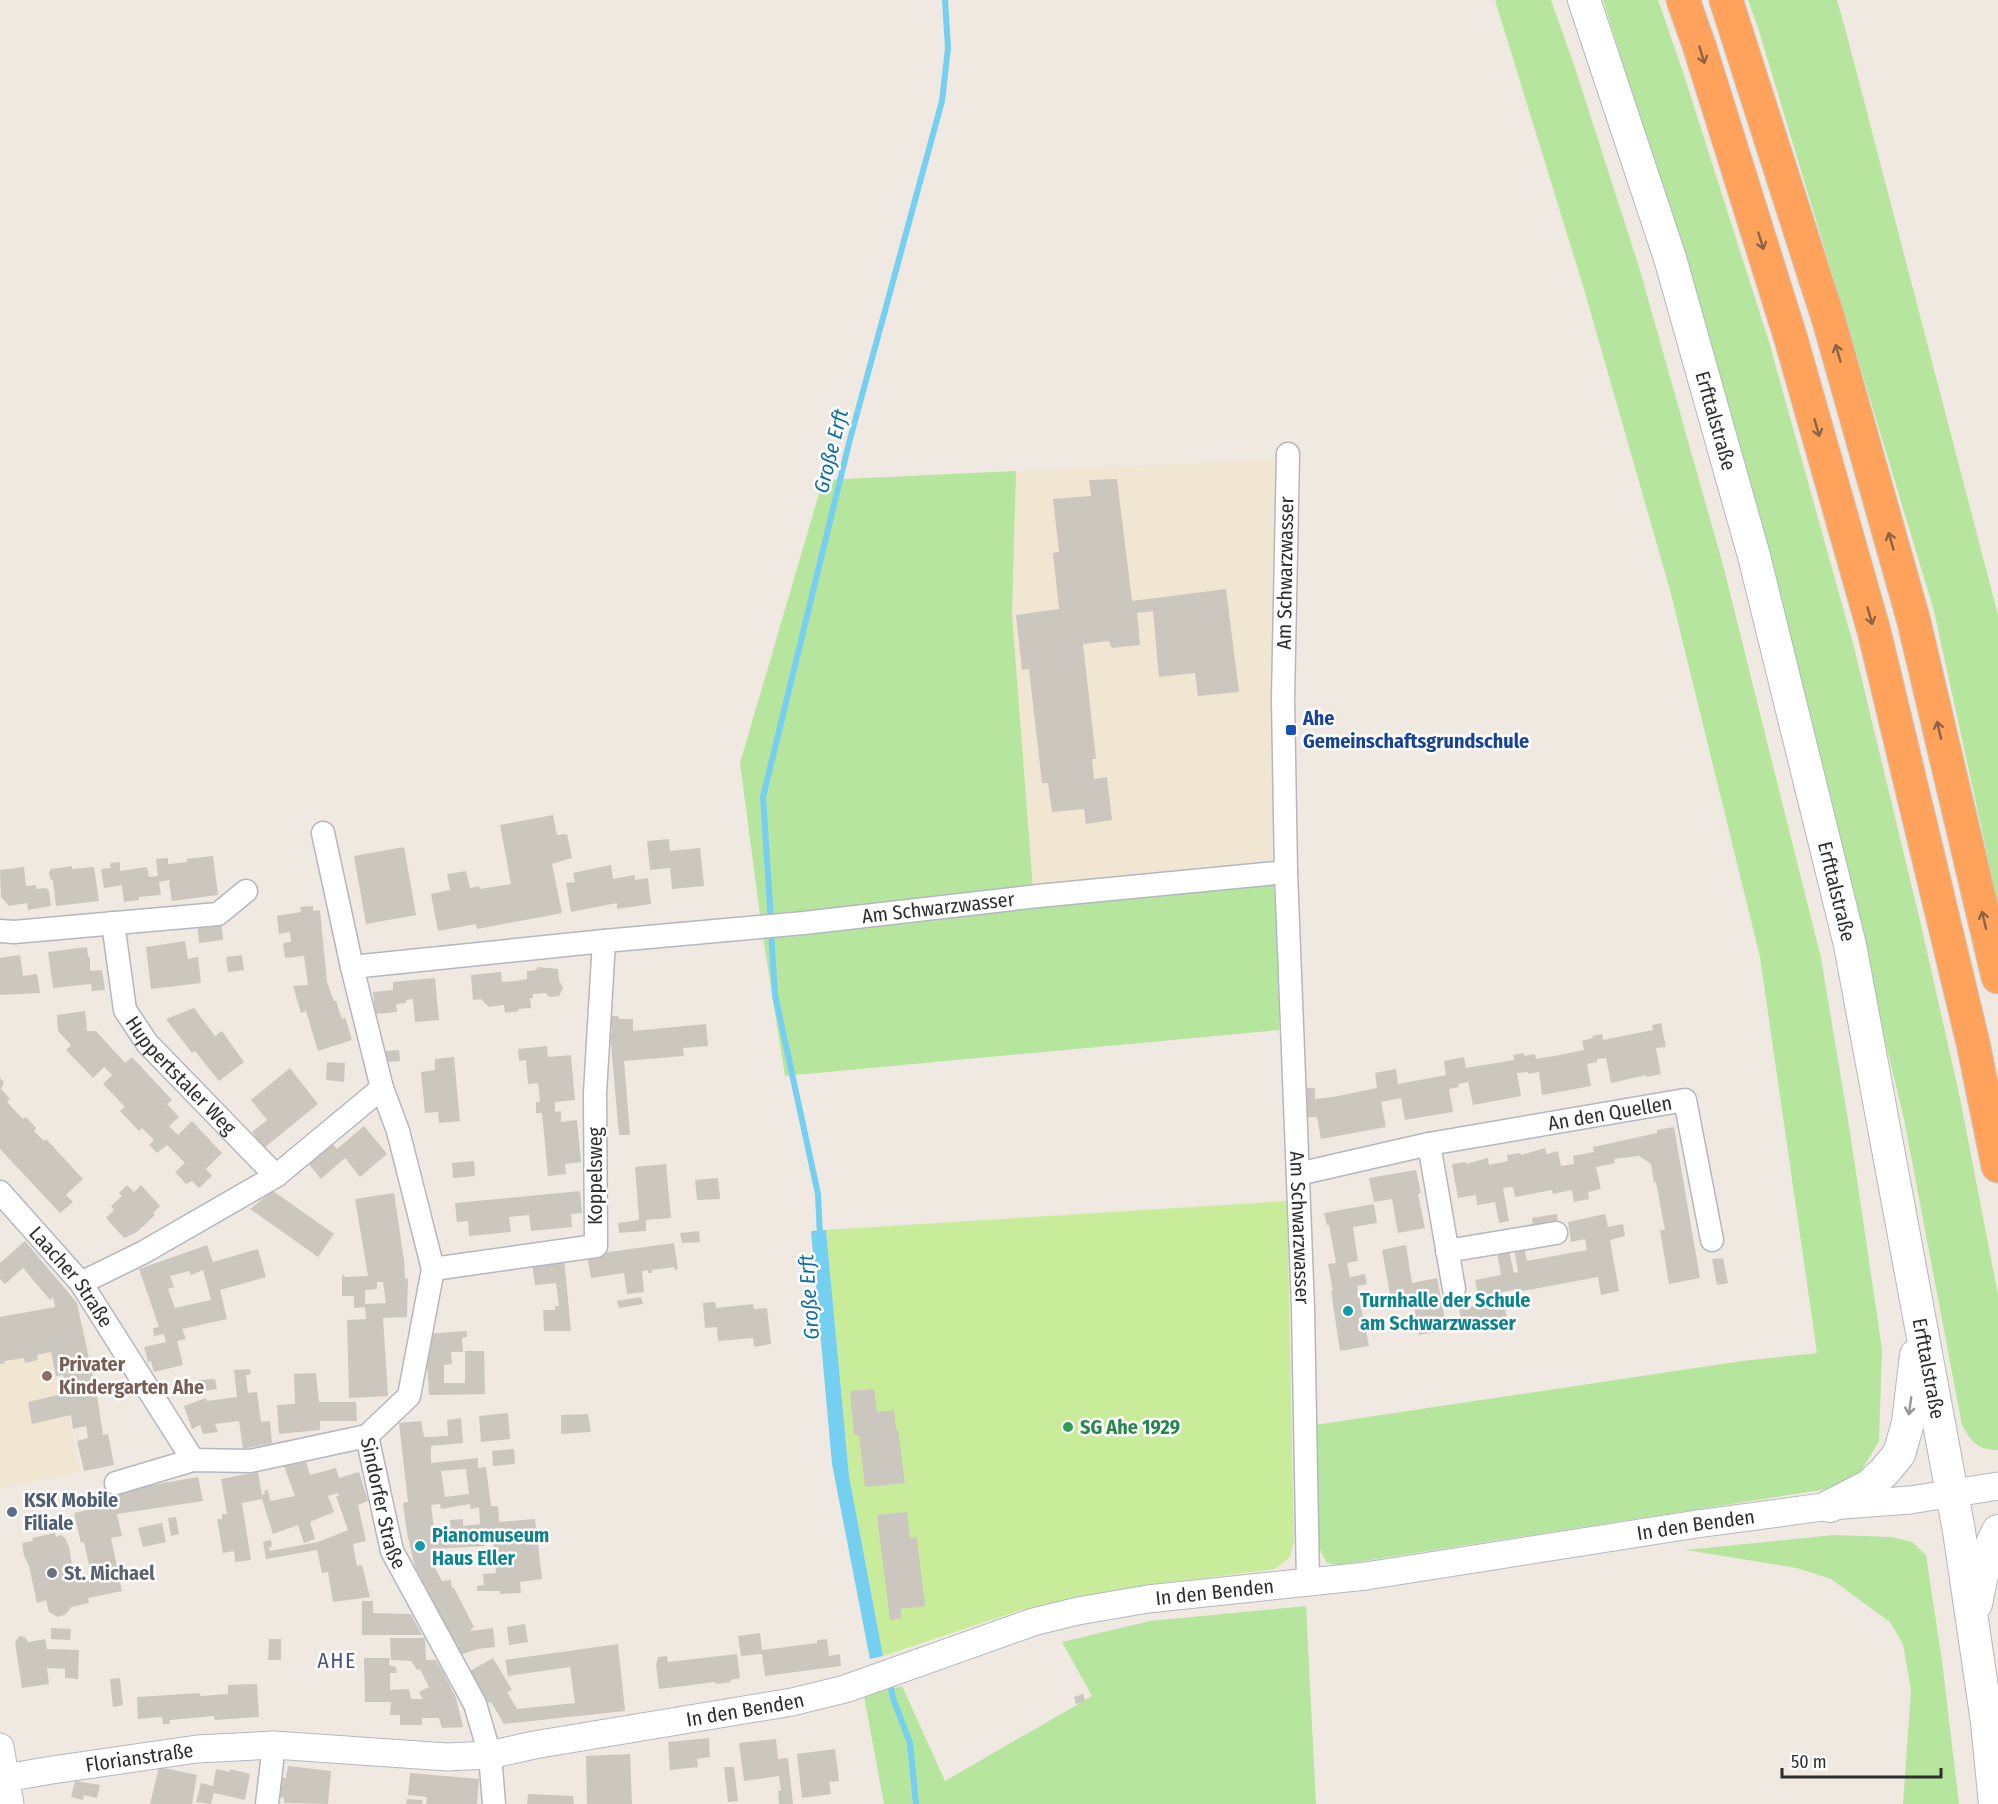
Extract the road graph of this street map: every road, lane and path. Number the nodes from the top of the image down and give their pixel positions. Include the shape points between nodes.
1 (1584, 0) edge
2 (1683, 0) edge
3 (1726, 0) edge
4 (1288, 454) dead end
5 (323, 832) dead end
6 (1286, 872) junction
7 (246, 891) dead end
8 (113, 923) junction
9 (0, 931) edge
10 (604, 941) junction
11 (352, 967) junction
12 (1998, 976) edge
13 (382, 1088) junction
14 (1429, 1144) junction
15 (1998, 1166) edge
16 (1298, 1174) junction
17 (276, 1176) junction
18 (0, 1192) edge
19 (1556, 1233) dead end
20 (1712, 1240) dead end
21 (1448, 1251) junction
22 (433, 1269) junction
23 (81, 1283) junction
24 (1454, 1289) dead end
25 (1920, 1327) junction
26 (368, 1436) junction
27 (193, 1460) junction
28 (116, 1483) dead end
29 (1998, 1486) edge
30 (1952, 1494) junction
31 (1830, 1506) junction
32 (1998, 1531) edge
33 (1308, 1583) junction
34 (1973, 1622) junction
35 (274, 1745) junction
36 (0, 1747) edge
37 (490, 1755) junction
38 (5, 1787) edge
39 (267, 1804) edge
40 (495, 1804) edge
41 (1995, 1804) edge

1 - 25 main road, Erfttalstraße via 1670,258 1754,556 1850,945
2 -> 15 highway via 1791,339 1874,631 1973,1043
12 -> 3 highway via 1909,607 1829,321
4 - 6 street, Am Schwarzwasser via 1282,699
5 - 11 street
6 - 10 street, Am Schwarzwasser
6 - 16 street, Am Schwarzwasser
7 - 8 street via 218,914
8 - 9 street
8 - 17 street, Huppertstaler Weg via 125,1010 147,1043
10 - 11 street
10 - 22 street, Koppelsweg via 595,1093 596,1246
11 - 13 street
13 - 17 street
13 - 22 street via 398,1131
14 - 16 street, An den Quellen
14 - 20 street, An den Quellen via 1685,1100
14 - 21 street
16 - 33 street, Am Schwarzwasser
17 - 23 street via 144,1252
18 - 23 street, Laacher Straße
19 - 21 street
21 - 24 street
22 - 26 street via 409,1396
23 - 27 street, Laacher Straße
25 - 30 main road, Erfttalstraße
25 -> 31 main road via 1908,1423 1899,1454 1869,1486
26 - 27 street, Sindorfer Straße via 250,1461
26 - 37 street, Sindorfer Straße via 392,1551 475,1704
27 - 28 street, Sindorfer Straße
29 - 30 street, In den Benden
30 - 31 street, In den Benden
30 - 34 main road, Erfttalstraße
31 - 33 street, In den Benden
32 - 34 main road via 1982,1572
33 - 37 street, In den Benden via 1148,1599 1078,1611 1033,1622 845,1689
34 - 41 main road, Erfttalstraße
35 - 37 street, Florianstraße via 447,1757
35 - 38 street, Florianstraße via 197,1749 98,1762
35 - 39 street
36 - 38 street
37 - 40 street, Sindorfer Straße

